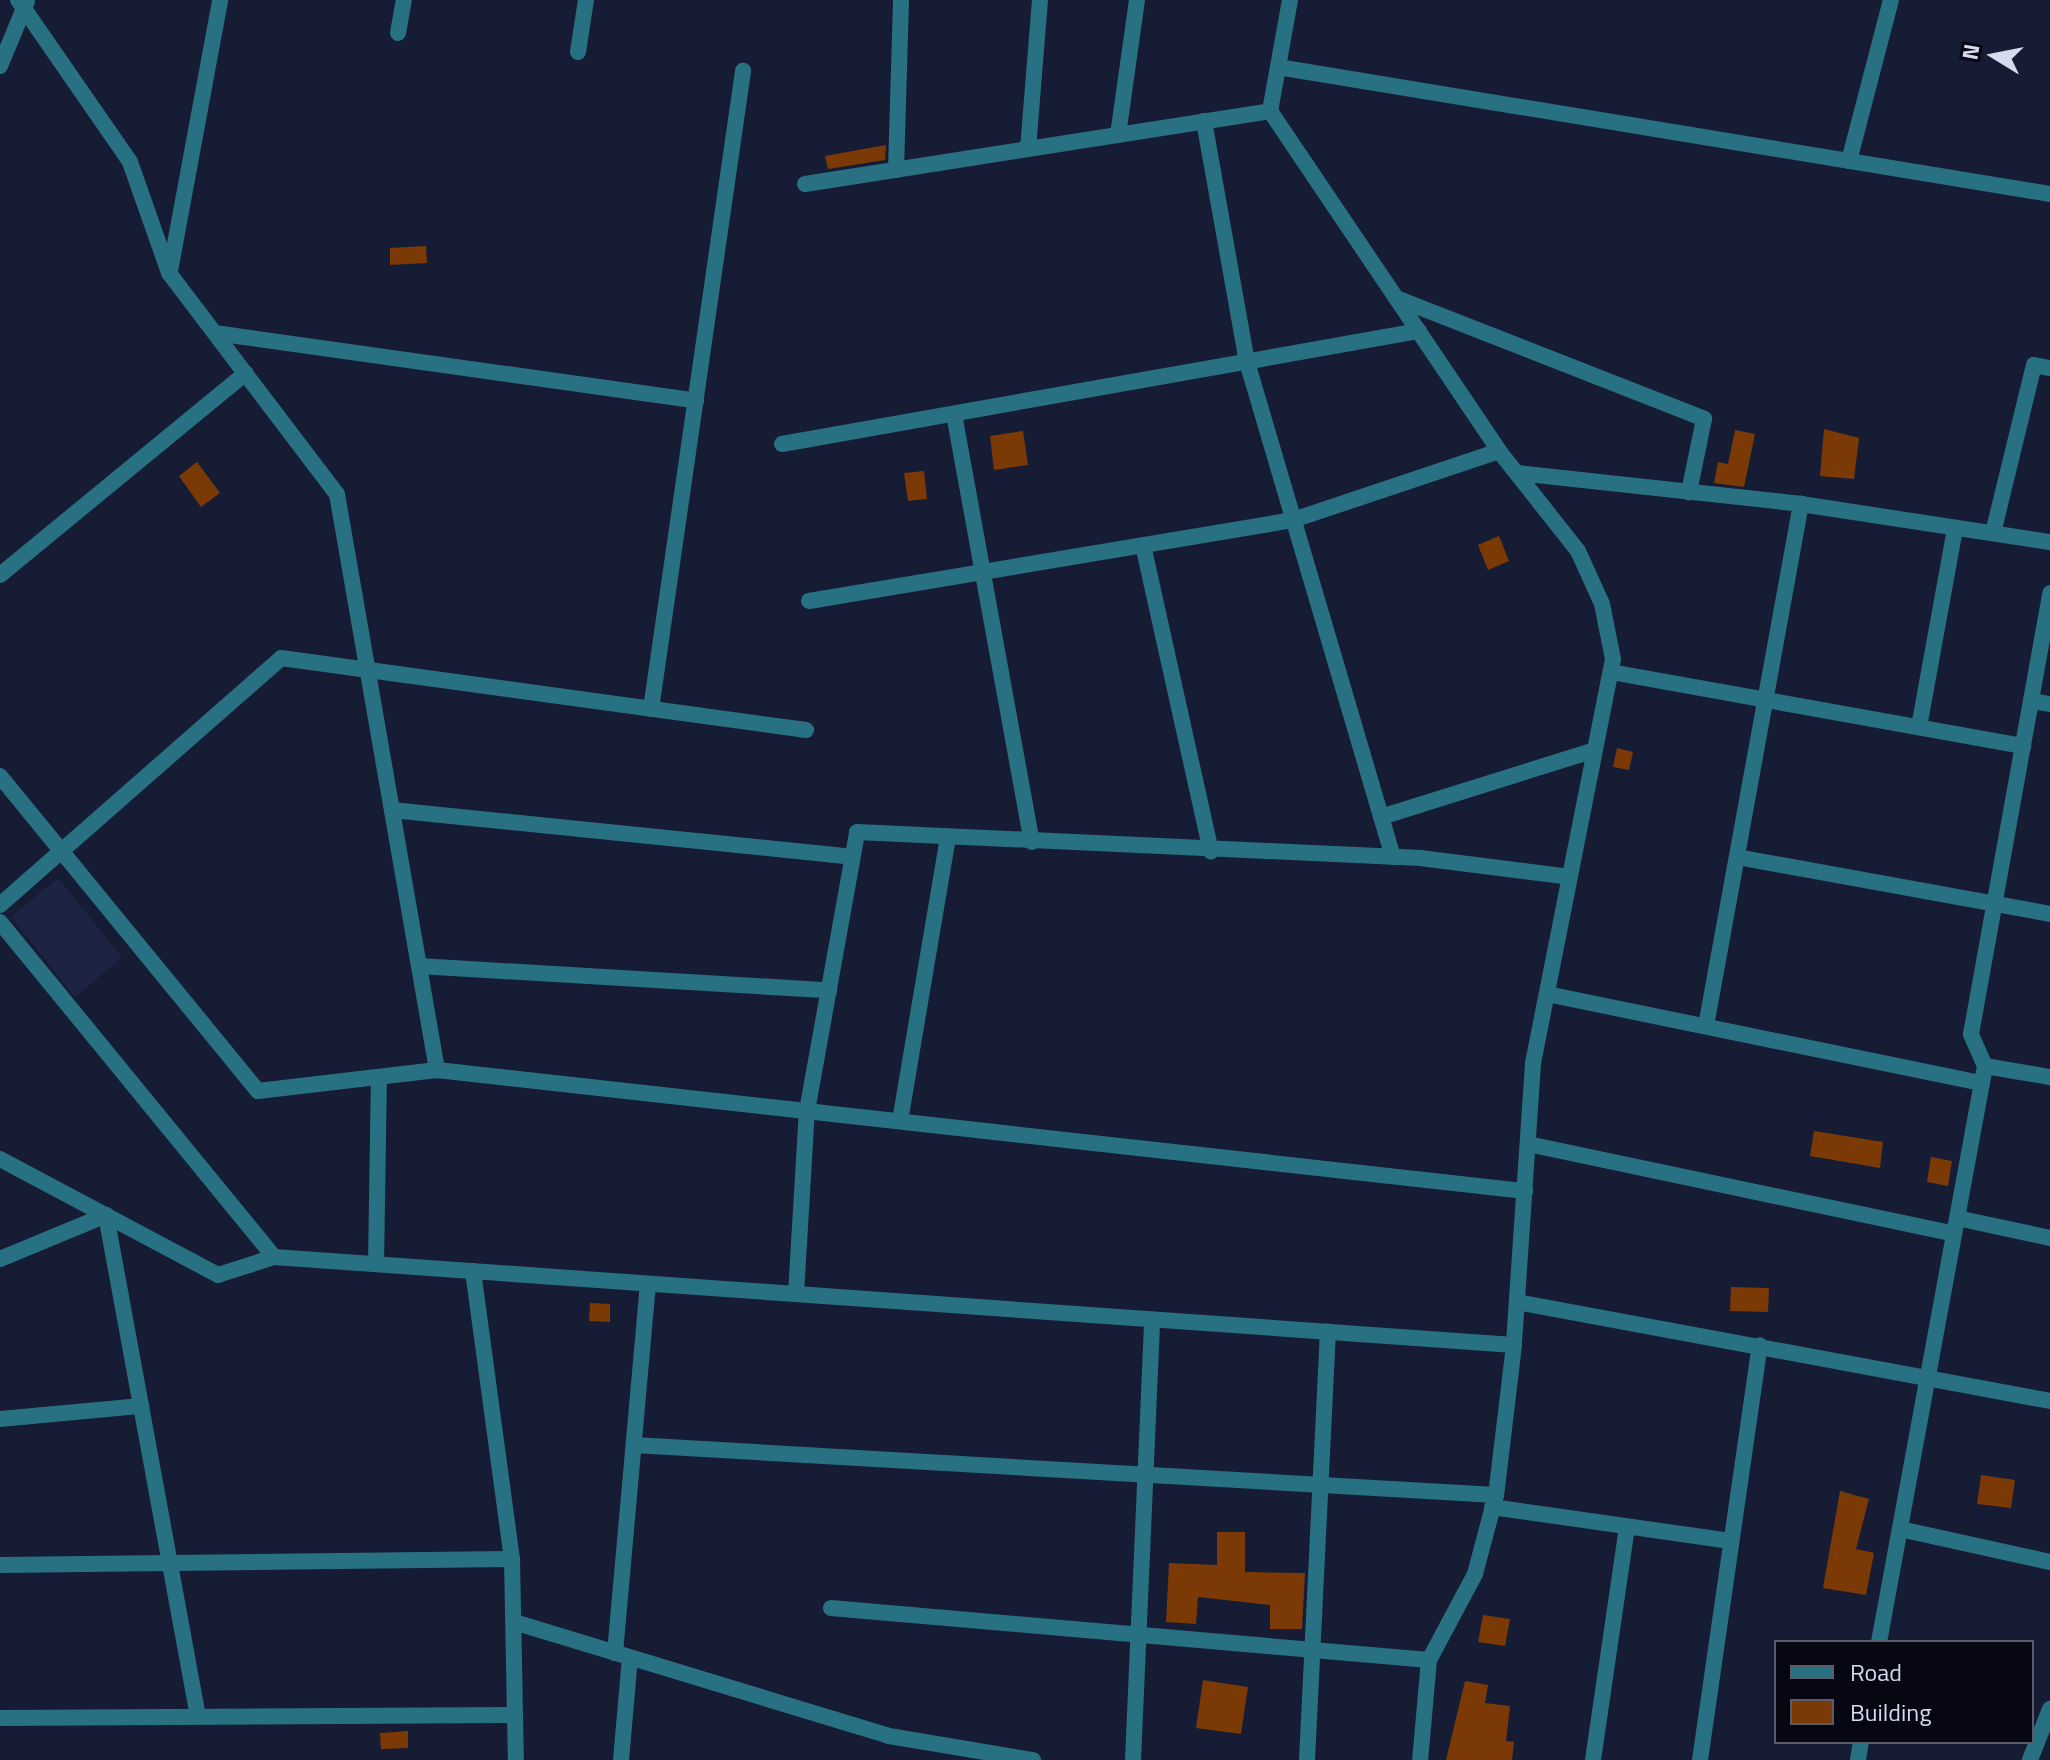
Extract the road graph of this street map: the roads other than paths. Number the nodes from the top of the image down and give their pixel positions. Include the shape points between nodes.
1 (220, 0) edge
2 (404, 0) edge
3 (586, 0) edge
4 (901, 0) edge
5 (1040, 0) edge
6 (1137, 0) edge
7 (1290, 0) edge
8 (1891, 0) edge
9 (23, 2) edge
10 (398, 33) dead end
11 (578, 52) dead end
12 (0, 66) edge
13 (1278, 67) junction
14 (743, 71) dead end
15 (1270, 111) junction
16 (1204, 121) junction
17 (1118, 135) junction
18 (1028, 149) junction
19 (1849, 161) junction
20 (896, 170) junction
21 (805, 184) dead end
22 (2050, 194) edge
23 (169, 273) junction
24 (1396, 298) junction
25 (1419, 331) junction
26 (215, 333) junction
27 (1247, 362) junction
28 (2050, 368) edge
29 (246, 373) junction
30 (696, 401) junction
31 (954, 414) junction
32 (782, 444) dead end
33 (1499, 451) junction
34 (1517, 473) junction
35 (1689, 492) junction
36 (1801, 504) junction
37 (1293, 520) junction
38 (1955, 528) junction
39 (1993, 533) junction
40 (2050, 542) edge
41 (1143, 545) junction
42 (983, 572) junction
43 (0, 575) edge
44 (2050, 593) edge
45 (809, 601) dead end
46 (368, 670) junction
47 (1611, 672) junction
48 (1766, 700) junction
49 (2031, 701) junction
50 (2050, 704) edge
51 (651, 709) junction
52 (1919, 727) junction
53 (806, 730) dead end
54 (2023, 746) junction
55 (1595, 750) junction
56 (0, 776) edge
57 (392, 810) junction
58 (1381, 817) junction
59 (948, 837) junction
60 (1032, 842) junction
61 (62, 852) junction
62 (1211, 852) junction
63 (852, 857) junction
64 (1393, 857) junction
65 (1737, 857) junction
66 (1570, 877) junction
67 (1995, 904) junction
68 (0, 905) edge
69 (2050, 914) edge
70 (0, 922) edge
71 (419, 966) junction
72 (829, 990) junction
73 (1547, 994) junction
74 (1706, 1026) junction
75 (1985, 1066) junction
76 (437, 1070) junction
77 (379, 1077) junction
78 (2050, 1077) edge
79 (1982, 1083) junction
80 (807, 1111) junction
81 (900, 1121) junction
82 (1528, 1144) junction
83 (0, 1159) edge
84 (1525, 1191) junction
85 (106, 1215) junction
86 (1956, 1226) junction
87 (2050, 1238) edge
88 (274, 1257) junction
89 (0, 1259) edge
90 (376, 1264) junction
91 (473, 1271) junction
92 (648, 1284) junction
93 (796, 1294) junction
94 (1517, 1302) junction
95 (1152, 1319) junction
96 (1328, 1332) junction
97 (1514, 1345) junction
98 (1760, 1345) junction
99 (1929, 1374) junction
100 (2050, 1401) edge
101 (141, 1406) junction
102 (0, 1419) edge
103 (634, 1445) junction
104 (1145, 1475) junction
105 (1320, 1485) junction
106 (1494, 1501) junction
107 (1627, 1527) junction
108 (1900, 1529) junction
109 (1731, 1541) junction
110 (512, 1559) junction
111 (2050, 1562) edge
112 (170, 1563) junction
113 (0, 1565) edge
114 (831, 1608) dead end
115 (514, 1622) junction
116 (1138, 1635) junction
117 (1879, 1640) edge
118 (1312, 1650) junction
119 (622, 1655) junction
120 (1429, 1660) junction
121 (2050, 1709) edge
122 (515, 1715) junction
123 (198, 1717) junction
124 (0, 1718) edge
125 (2046, 1729) edge
126 (987, 1756) edge
127 (516, 1760) edge
128 (621, 1760) edge
129 (1033, 1760) edge
130 (1133, 1760) edge
131 (1307, 1760) edge
132 (1420, 1760) edge
133 (1593, 1760) edge
134 (1700, 1760) edge
135 (2030, 1760) edge

1 - 23 street
2 - 10 street
3 - 11 street
4 - 20 street
5 - 18 street
6 - 17 street
7 - 13 street
8 - 19 street
9 - 12 street
9 - 23 street via 130,162
13 - 15 street
13 - 19 street
14 - 30 street
15 - 16 street
15 - 24 street
16 - 17 street
16 - 27 street
17 - 18 street
18 - 20 street
19 - 22 street
20 - 21 street
23 - 26 street
24 - 25 street
24 - 35 street via 1704,419
25 - 27 street
25 - 33 street
26 - 29 street
26 - 30 street
27 - 31 street
27 - 37 street
28 - 39 street via 2034,365
29 - 43 street
29 - 46 street via 337,494
30 - 51 street
31 - 32 street
31 - 42 street
33 - 34 street
33 - 37 street
34 - 35 street
34 - 47 street via 1578,551 1602,604
35 - 36 street
36 - 38 street
36 - 48 street
37 - 41 street
37 - 58 street
38 - 39 street
38 - 52 street
39 - 40 street
41 - 42 street
41 - 62 street
42 - 45 street
42 - 60 street
44 - 49 street
46 - 51 street
46 - 57 street
46 - 61 street via 281,658
47 - 48 street
47 - 55 street
48 - 52 street
48 - 65 street
49 - 50 street
49 - 54 street
51 - 53 street
52 - 54 street
54 - 67 street
55 - 58 street
55 - 66 street
56 - 61 street
57 - 63 street
57 - 71 street
58 - 64 street
59 - 60 street
59 - 63 street via 857,832
59 - 81 street
60 - 62 street
61 - 68 street
61 - 77 street via 258,1091
62 - 64 street
63 - 72 street
64 - 66 street
65 - 67 street
65 - 74 street
66 - 73 street
67 - 69 street
67 - 75 street via 1971,1034
70 - 88 street
71 - 72 street
71 - 76 street
72 - 80 street
73 - 74 street
73 - 82 street
74 - 79 street
75 - 78 street
75 - 79 street
76 - 77 street
76 - 80 street
77 - 90 street
79 - 86 street
80 - 81 street
80 - 93 street
81 - 84 street
82 - 84 street
82 - 86 street
83 - 85 street
84 - 94 street
85 - 88 street via 218,1275
85 - 89 street
85 - 101 street
86 - 87 street
86 - 99 street
88 - 90 street
90 - 91 street
91 - 92 street
91 - 110 street
92 - 93 street
92 - 103 street
93 - 95 street
94 - 97 street
94 - 98 street
95 - 96 street
95 - 104 street
96 - 97 street
96 - 105 street
97 - 106 street
98 - 99 street
98 - 109 street
99 - 100 street
99 - 108 street
101 - 102 street
101 - 112 street
103 - 104 street
103 - 119 street
104 - 105 street
104 - 116 street
105 - 106 street
105 - 118 street
106 - 107 street
106 - 120 street via 1475,1574
107 - 109 street
107 - 133 street
108 - 111 street
108 - 117 street
109 - 134 street
110 - 112 street
110 - 115 street
112 - 113 street
112 - 123 street
114 - 116 street
115 - 119 street
115 - 122 street
116 - 118 street
116 - 130 street
118 - 120 street
118 - 131 street
119 - 126 street via 889,1736
119 - 128 street
120 - 132 street
121 - 125 street
122 - 123 street
122 - 127 street
123 - 124 street
125 - 135 street
126 - 129 street

